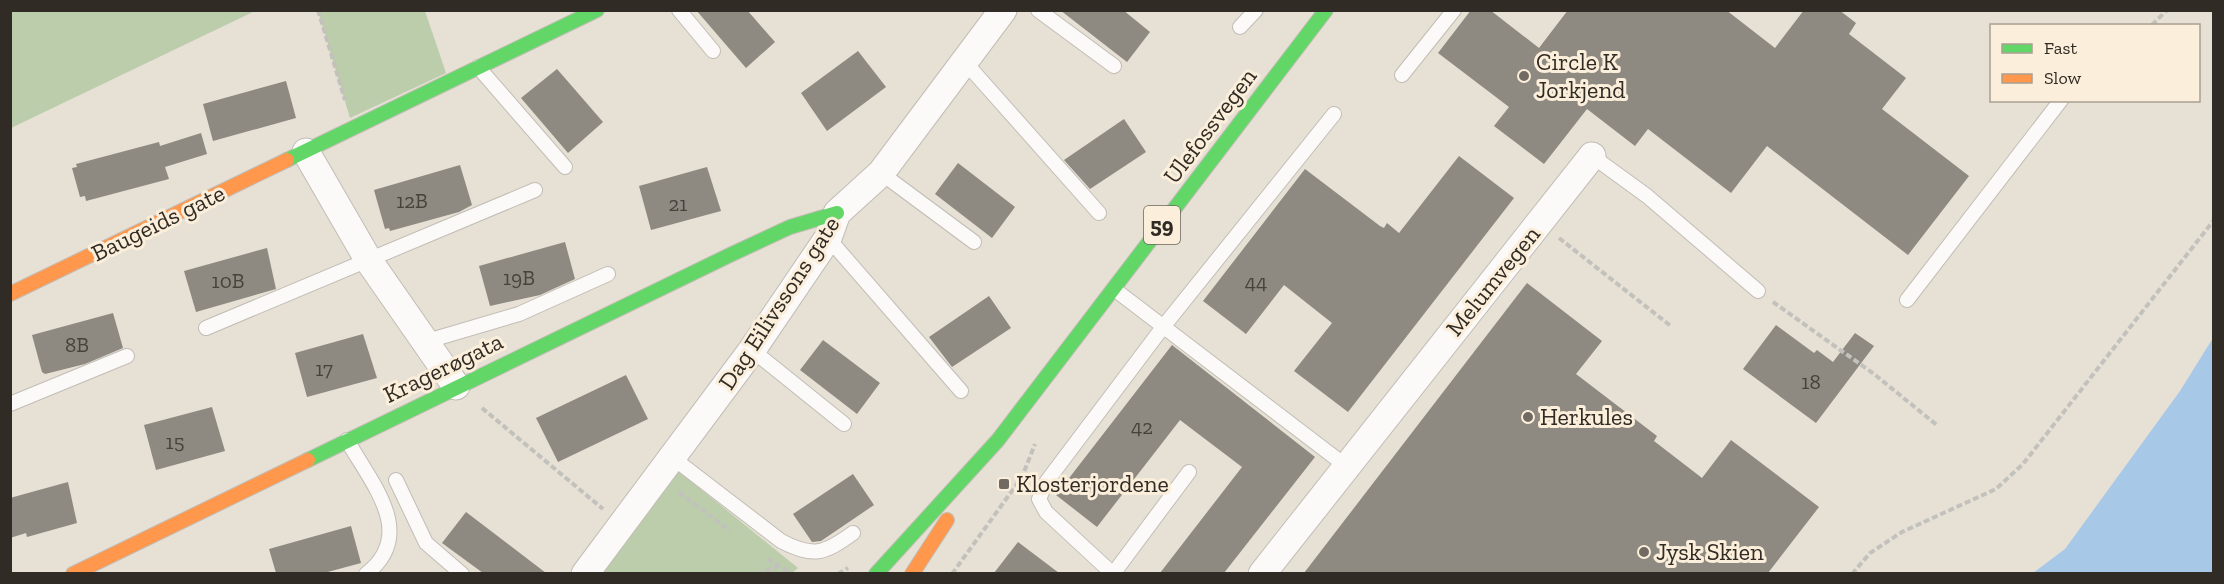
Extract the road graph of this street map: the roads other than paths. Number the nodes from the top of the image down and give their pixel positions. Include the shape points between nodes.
1 (597, 10) edge
2 (679, 10) edge
3 (1003, 10) edge
4 (1038, 10) edge
5 (1256, 10) edge
6 (1326, 10) edge
7 (1454, 10) edge
8 (1240, 27) dead end
9 (713, 51) dead end
10 (964, 61) junction
11 (1114, 66) dead end
12 (478, 67) junction
13 (1402, 75) dead end
14 (2059, 102) edge
15 (1334, 114) dead end
16 (306, 152) junction
17 (1592, 156) joint
18 (565, 167) dead end
19 (880, 173) junction
20 (535, 190) dead end
21 (837, 213) junction
22 (1099, 213) dead end
23 (828, 238) junction
24 (974, 242) dead end
25 (369, 261) junction
26 (608, 274) dead end
27 (1114, 289) junction
28 (1758, 291) road end
29 (10, 294) edge
30 (1907, 300) dead end
31 (1163, 327) junction
32 (206, 328) dead end
33 (424, 342) junction
34 (752, 350) junction
35 (127, 356) dead end
36 (456, 386) junction
37 (961, 392) dead end
38 (10, 404) edge
39 (844, 424) dead end
40 (347, 440) junction
41 (998, 440) junction
42 (673, 458) junction
43 (1346, 466) junction
44 (1189, 472) dead end
45 (396, 480) dead end
46 (853, 533) dead end
47 (102, 559) junction
48 (73, 573) edge
49 (107, 573) edge
50 (366, 573) edge
51 (462, 573) edge
52 (585, 573) edge
53 (876, 573) edge
54 (912, 573) edge
55 (1262, 573) edge

1 - 12 street, Baugeids gate
2 - 9 lane
3 - 10 street, Dag Eilivssons gate
4 - 11 lane
5 - 8 lane
6 - 27 street, Ulefossvegen / 59
7 - 13 lane
10 - 19 street, Dag Eilivssons gate
10 - 22 lane
12 - 16 street, Baugeids gate
12 - 18 lane
14 - 30 lane
15 - 31 lane
16 - 25 street
16 - 29 street, Baugeids gate
17 - 28 lane, Melumvegen via 1647,196
17 - 43 street, Melumvegen
19 - 21 street, Dag Eilivssons gate
19 - 24 lane
20 - 25 lane
21 - 23 street, Dag Eilivssons gate
21 - 36 street, Kragerøgata via 780,231
23 - 34 street, Dag Eilivssons gate
23 - 37 lane
25 - 32 lane
25 - 33 street
26 - 33 lane via 519,314
27 - 31 lane
27 - 41 street, Ulefossvegen / 59
31 - 43 lane
31 - 44 lane via 1047,481 1039,499 1046,512 1113,573
33 - 36 street
34 - 39 lane
34 - 42 street, Dag Eilivssons gate
35 - 38 lane
36 - 40 street, Kragerøgata
40 - 47 street, Kragerøgata
40 - 50 lane via 389,516 392,534 379,564
41 - 53 street, Ulefossvegen / 59
41 - 54 street, Ulefossvegen / 59
42 - 46 lane via 781,541 799,550 826,550
42 - 52 street, Dag Eilivssons gate
43 - 55 street, Melumvegen
45 - 51 lane via 426,543
47 - 48 street, Kragerøgata
47 - 49 lane

